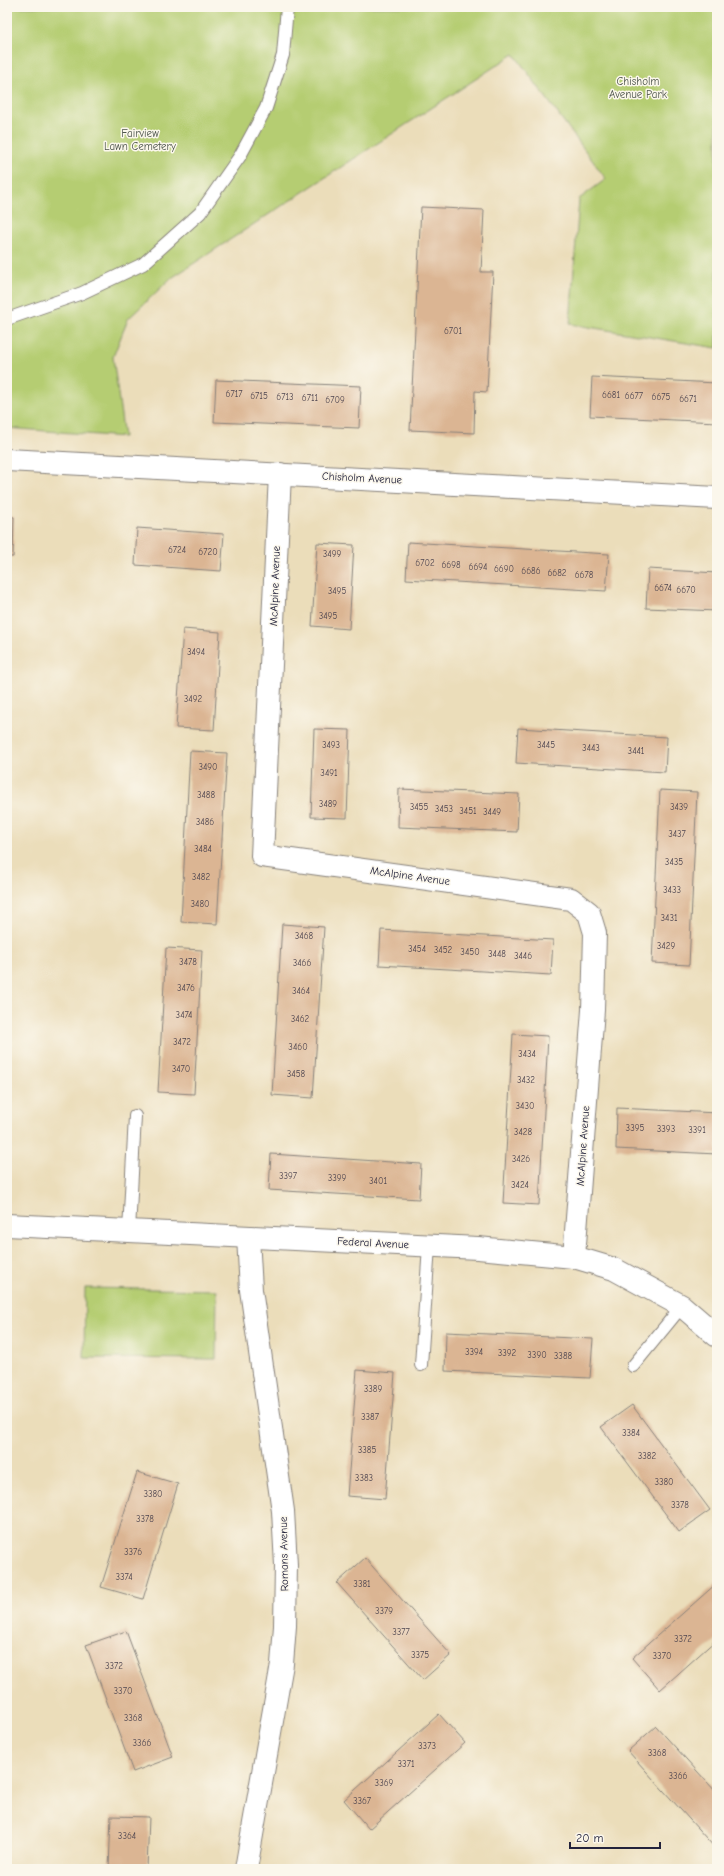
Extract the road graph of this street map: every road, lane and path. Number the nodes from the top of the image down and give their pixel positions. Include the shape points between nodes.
1 (288, 7) edge
2 (7, 319) edge
3 (7, 460) edge
4 (280, 474) junction
5 (717, 498) edge
6 (135, 1116) dead end
7 (7, 1225) edge
8 (129, 1231) junction
9 (248, 1237) junction
10 (429, 1246) junction
11 (574, 1257) junction
12 (682, 1306) junction
13 (717, 1336) edge
14 (421, 1365) dead end
15 (633, 1366) dead end
16 (246, 1869) edge

1 - 2 lane via 283,56 266,108 240,156 200,213 143,264 82,293
3 - 4 street, Chisholm Avenue
4 - 5 street, Chisholm Avenue
4 - 11 street, McAlpine Avenue via 262,856 572,899 589,913 596,933 593,1010
6 - 8 lane
7 - 8 street, Federal Avenue
8 - 9 street, Federal Avenue
9 - 10 street, Federal Avenue
9 - 16 street, Romans Avenue via 251,1290 284,1511 286,1565 282,1664
10 - 11 street, Federal Avenue
10 - 14 lane
11 - 12 street, Federal Avenue via 614,1268
12 - 13 street, Federal Avenue
12 - 15 lane

